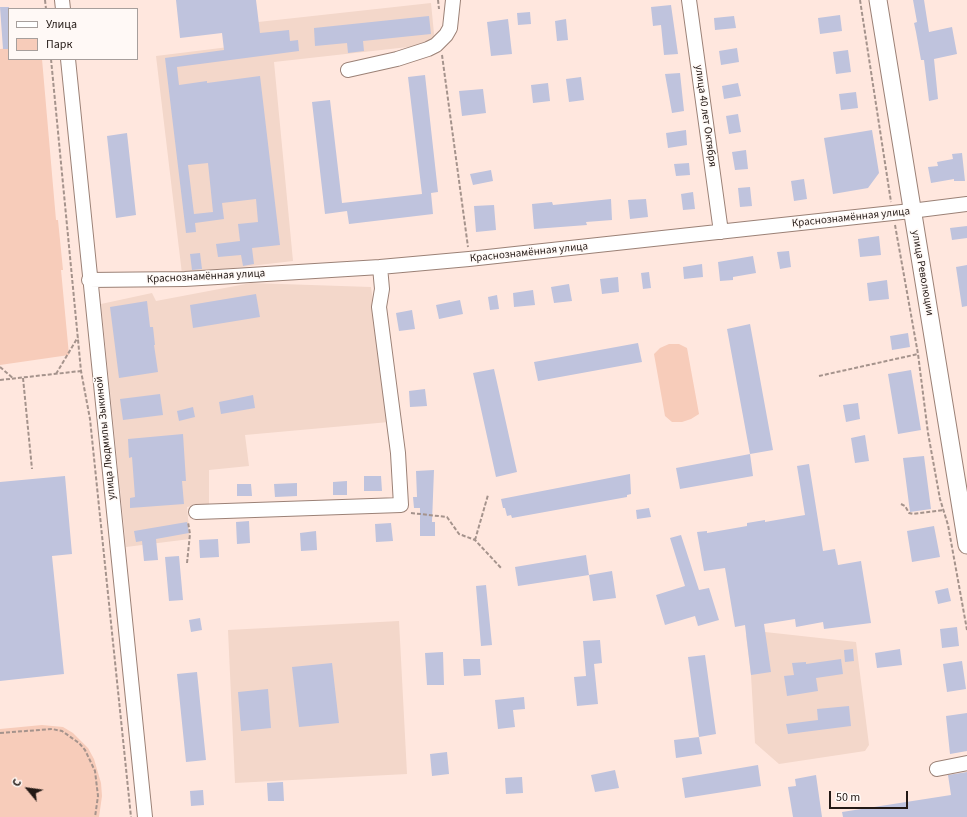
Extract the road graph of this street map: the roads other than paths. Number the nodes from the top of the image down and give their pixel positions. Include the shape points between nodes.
1 (453, 0) edge
2 (689, 0) edge
3 (878, 0) edge
4 (68, 60) edge
5 (348, 70) dead end
6 (967, 204) edge
7 (911, 211) junction
8 (721, 232) junction
9 (380, 267) junction
10 (89, 280) junction
11 (961, 471) edge
12 (196, 512) road end
13 (967, 545) edge
14 (967, 763) edge
15 (938, 769) dead end
16 (145, 817) edge

1 - 5 street via 450,28 442,40 419,52
2 - 8 street, улица 40 лет Октября
3 - 7 main road, улица Революции
4 - 10 street, улица Людмилы Зыкиной
6 - 7 street, Краснознамённая улица
7 - 8 street, Краснознамённая улица
7 - 11 main road, улица Революции
8 - 9 street, Краснознамённая улица
9 - 10 street, Краснознамённая улица via 185,279
9 - 12 street via 382,289 379,308 396,434 401,505
10 - 16 street, улица Людмилы Зыкиной
11 - 13 main road, улица Революции
14 - 15 street

